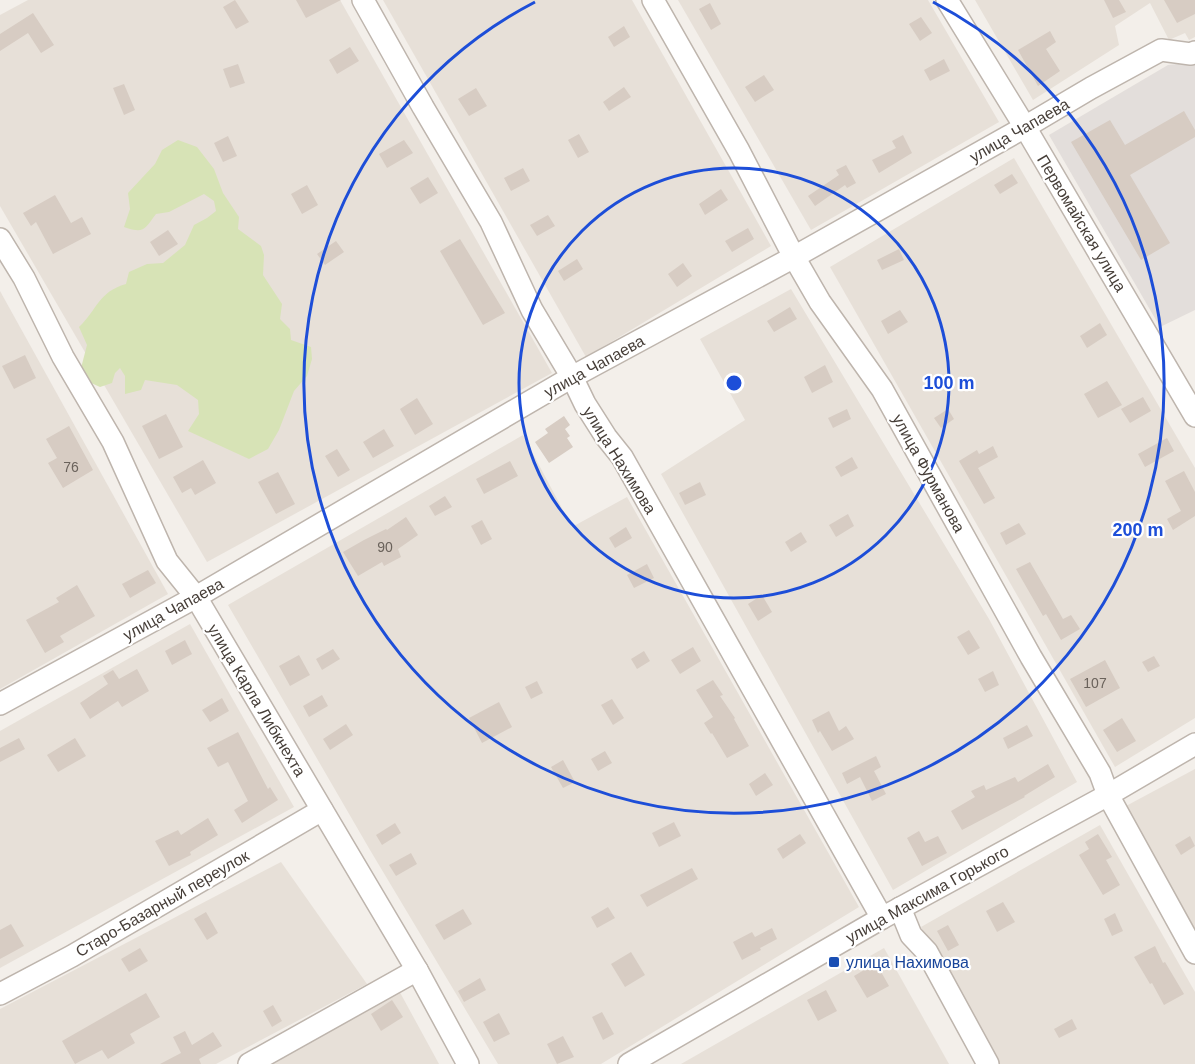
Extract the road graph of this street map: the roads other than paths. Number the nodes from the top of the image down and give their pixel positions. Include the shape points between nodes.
1 (363, 0) edge
2 (652, 0) edge
3 (948, 0) edge
4 (1195, 52) edge
5 (1025, 127) junction
6 (0, 239) edge
7 (794, 257) junction
8 (572, 377) junction
9 (1195, 416) edge
10 (196, 597) junction
11 (0, 704) edge
12 (1195, 744) edge
13 (1108, 795) junction
14 (322, 810) junction
15 (891, 913) junction
16 (1195, 953) edge
17 (417, 970) junction
18 (0, 994) edge
19 (249, 1064) edge
20 (468, 1064) edge
21 (630, 1064) edge
22 (988, 1064) edge

1 - 8 street, улица Нахимова via 491,222 532,310
2 - 7 street, улица Фурманова via 739,151
3 - 5 street, Первомайская улица
4 - 5 street, улица Чапаева via 1161,50
5 - 7 street, улица Чапаева
5 - 9 street, Первомайская улица
6 - 10 street, улица Карла Либкнехта via 113,442 167,561
7 - 8 street, улица Чапаева
7 - 13 street, улица Фурманова via 820,302 882,389 1100,773
8 - 10 street, улица Чапаева
8 - 15 street, улица Нахимова
10 - 11 street, улица Чапаева
10 - 14 street, улица Карла Либкнехта
12 - 13 street, улица Максима Горького
13 - 15 street, улица Максима Горького
13 - 16 street, улица Фурманова
14 - 17 street, улица Карла Либкнехта
14 - 18 street, Старо-Базарный переулок
15 - 21 street, улица Максима Горького
15 - 22 street, улица Нахимова via 927,952
17 - 19 street
17 - 20 street, улица Карла Либкнехта

